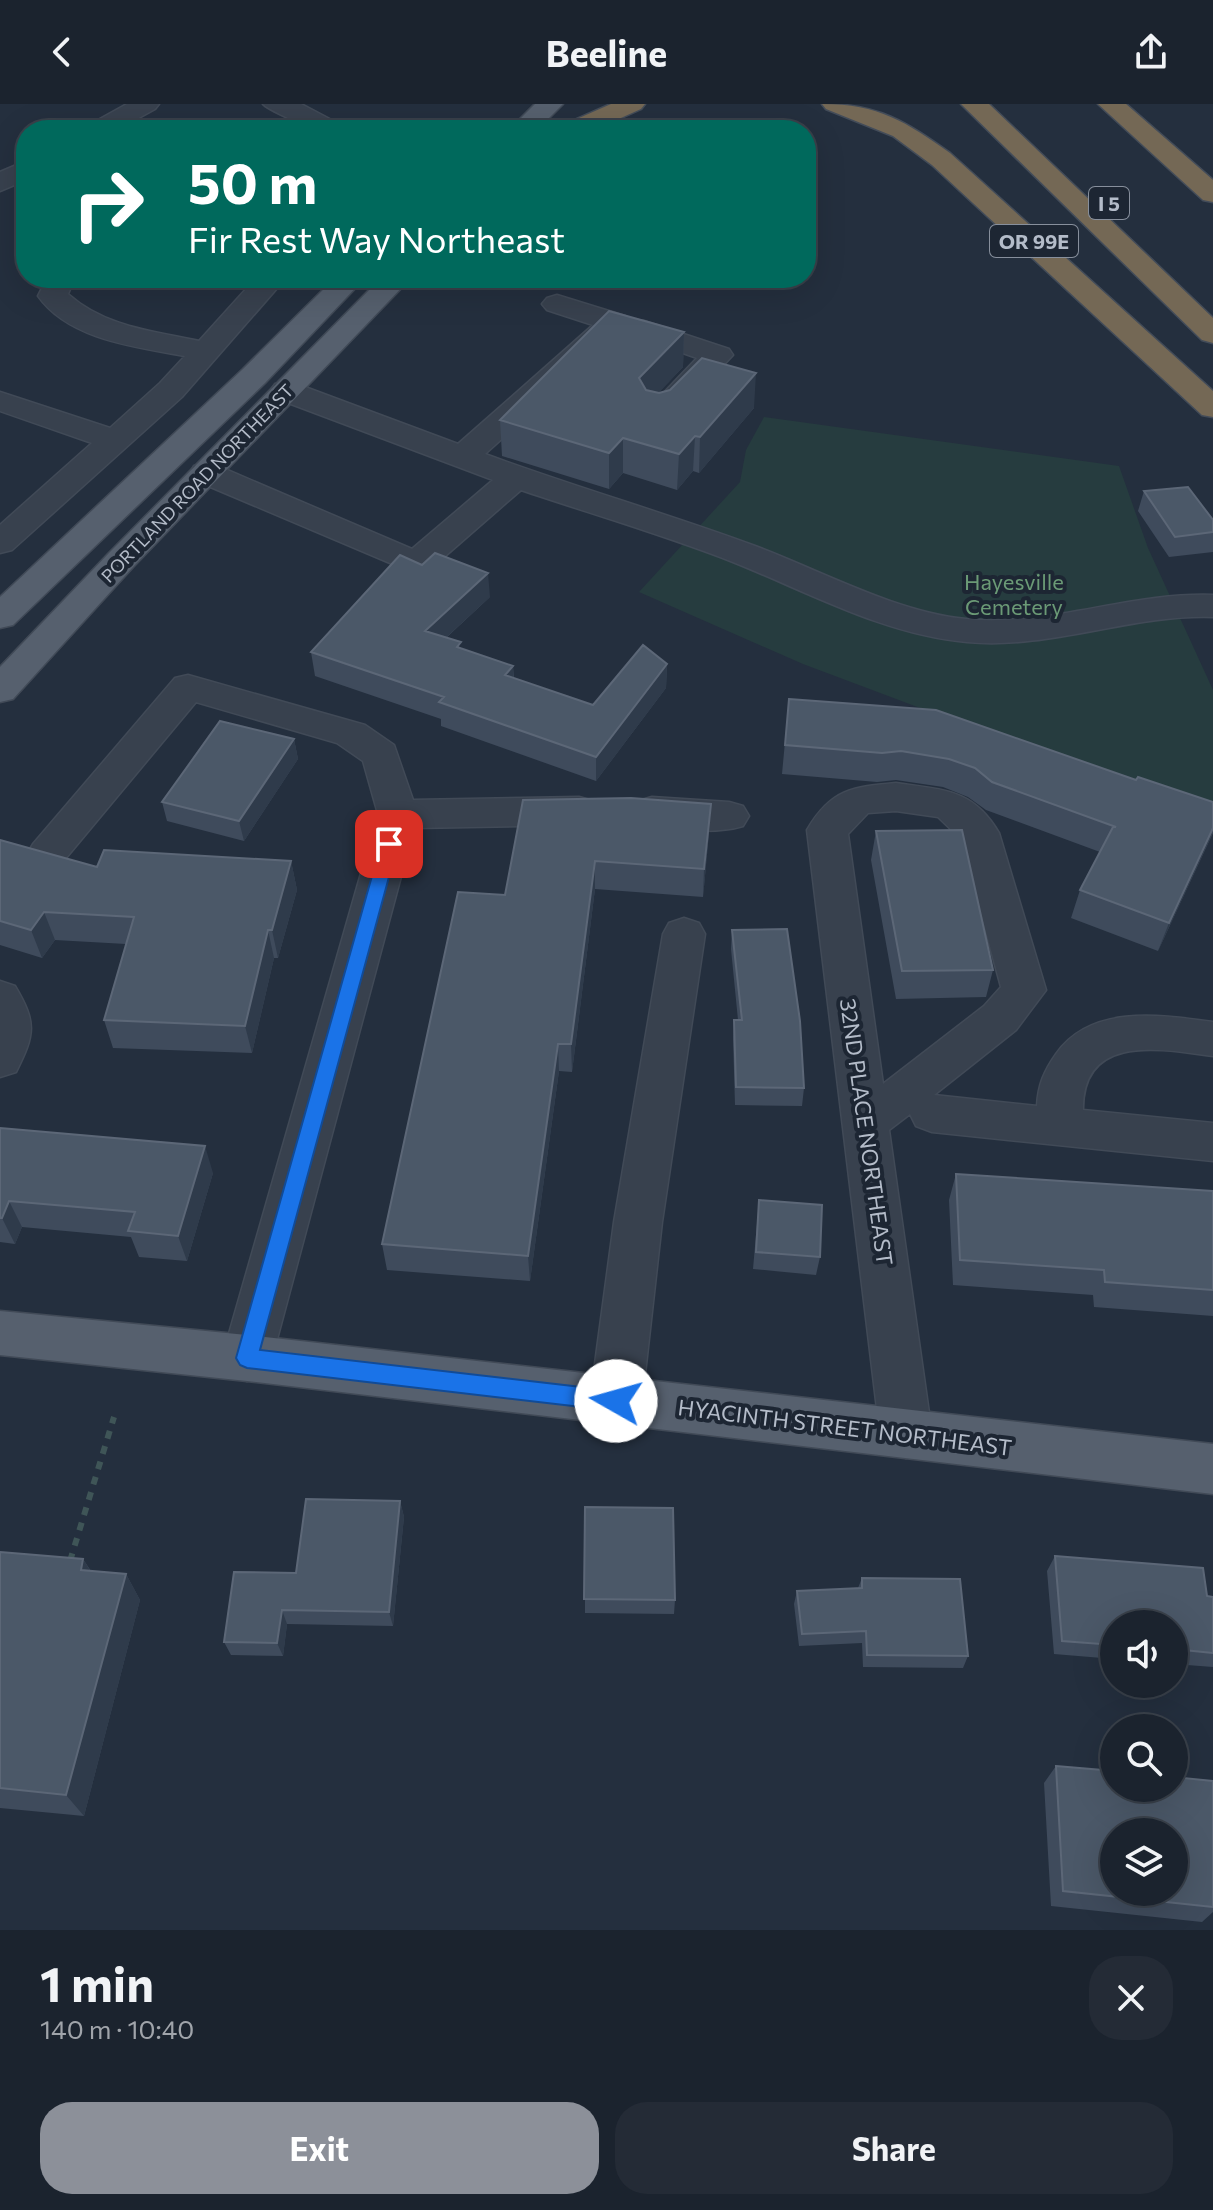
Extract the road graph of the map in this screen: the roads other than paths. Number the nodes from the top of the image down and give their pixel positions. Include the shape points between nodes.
1 (146, 104) edge
2 (276, 104) edge
3 (550, 104) edge
4 (632, 104) edge
5 (835, 104) edge
6 (974, 104) edge
7 (1005, 104) edge
8 (1111, 104) edge
9 (116, 120) edge
10 (306, 120) edge
11 (533, 120) edge
12 (595, 120) edge
13 (1213, 194) edge
14 (57, 288) edge
15 (263, 288) edge
16 (341, 288) edge
17 (387, 288) edge
18 (1213, 301) edge
19 (557, 304) dead end
20 (633, 327) edge
21 (1213, 334) edge
22 (208, 352) junction
23 (286, 391) junction
24 (0, 401) edge
25 (1213, 408) edge
26 (657, 416) edge
27 (117, 441) junction
28 (463, 457) junction
29 (206, 473) junction
30 (516, 477) junction
31 (0, 543) edge
32 (1213, 606) edge
33 (0, 617) edge
34 (0, 690) edge
35 (398, 814) junction
36 (729, 816) dead end
37 (47, 854) edge
38 (684, 934) dead end
39 (0, 998) edge
40 (1213, 1039) edge
41 (0, 1059) edge
42 (932, 1113) dead end
43 (865, 1123) junction
44 (1060, 1127) junction
45 (1213, 1142) edge
46 (0, 1333) edge
47 (247, 1358) junction
48 (616, 1401) junction
49 (906, 1434) junction
50 (1213, 1469) edge

1 - 9 street
2 - 10 street
3 - 11 main road
4 - 12 highway
5 - 25 highway, OR 99E via 902,131 941,159
6 - 21 highway, I 5
7 - 18 highway, I 5
8 - 13 highway
14 - 22 street via 53,296 68,312 95,325
15 - 22 street
16 - 33 main road, PORTLAND ROAD NORTHEAST
17 - 23 main road, PORTLAND ROAD NORTHEAST
19 - 28 street via 614,322
20 - 26 street via 718,355
22 - 27 street
23 - 28 street
23 - 29 main road, PORTLAND ROAD NORTHEAST
24 - 27 street
27 - 31 street
28 - 30 street
29 - 30 street via 416,563
29 - 34 main road, PORTLAND ROAD NORTHEAST
30 - 32 street via 741,553 920,624 1014,630 1186,605
35 - 36 street via 632,810
35 - 37 street via 380,754 351,734 188,687
35 - 47 street
38 - 48 street via 638,1222
39 - 41 street via 11,1015 12,1034
40 - 44 street via 1139,1030 1094,1043 1062,1080
42 - 44 street
43 - 43 street, 32ND PLACE NORTHEAST via 827,830 857,800 896,797 950,805 979,833 1024,990 1000,1018
43 - 49 street, 32ND PLACE NORTHEAST
44 - 45 street
46 - 47 main road, HYACINTH STREET NORTHEAST
47 - 48 main road, HYACINTH STREET NORTHEAST
48 - 49 main road, HYACINTH STREET NORTHEAST
49 - 50 main road, HYACINTH STREET NORTHEAST

